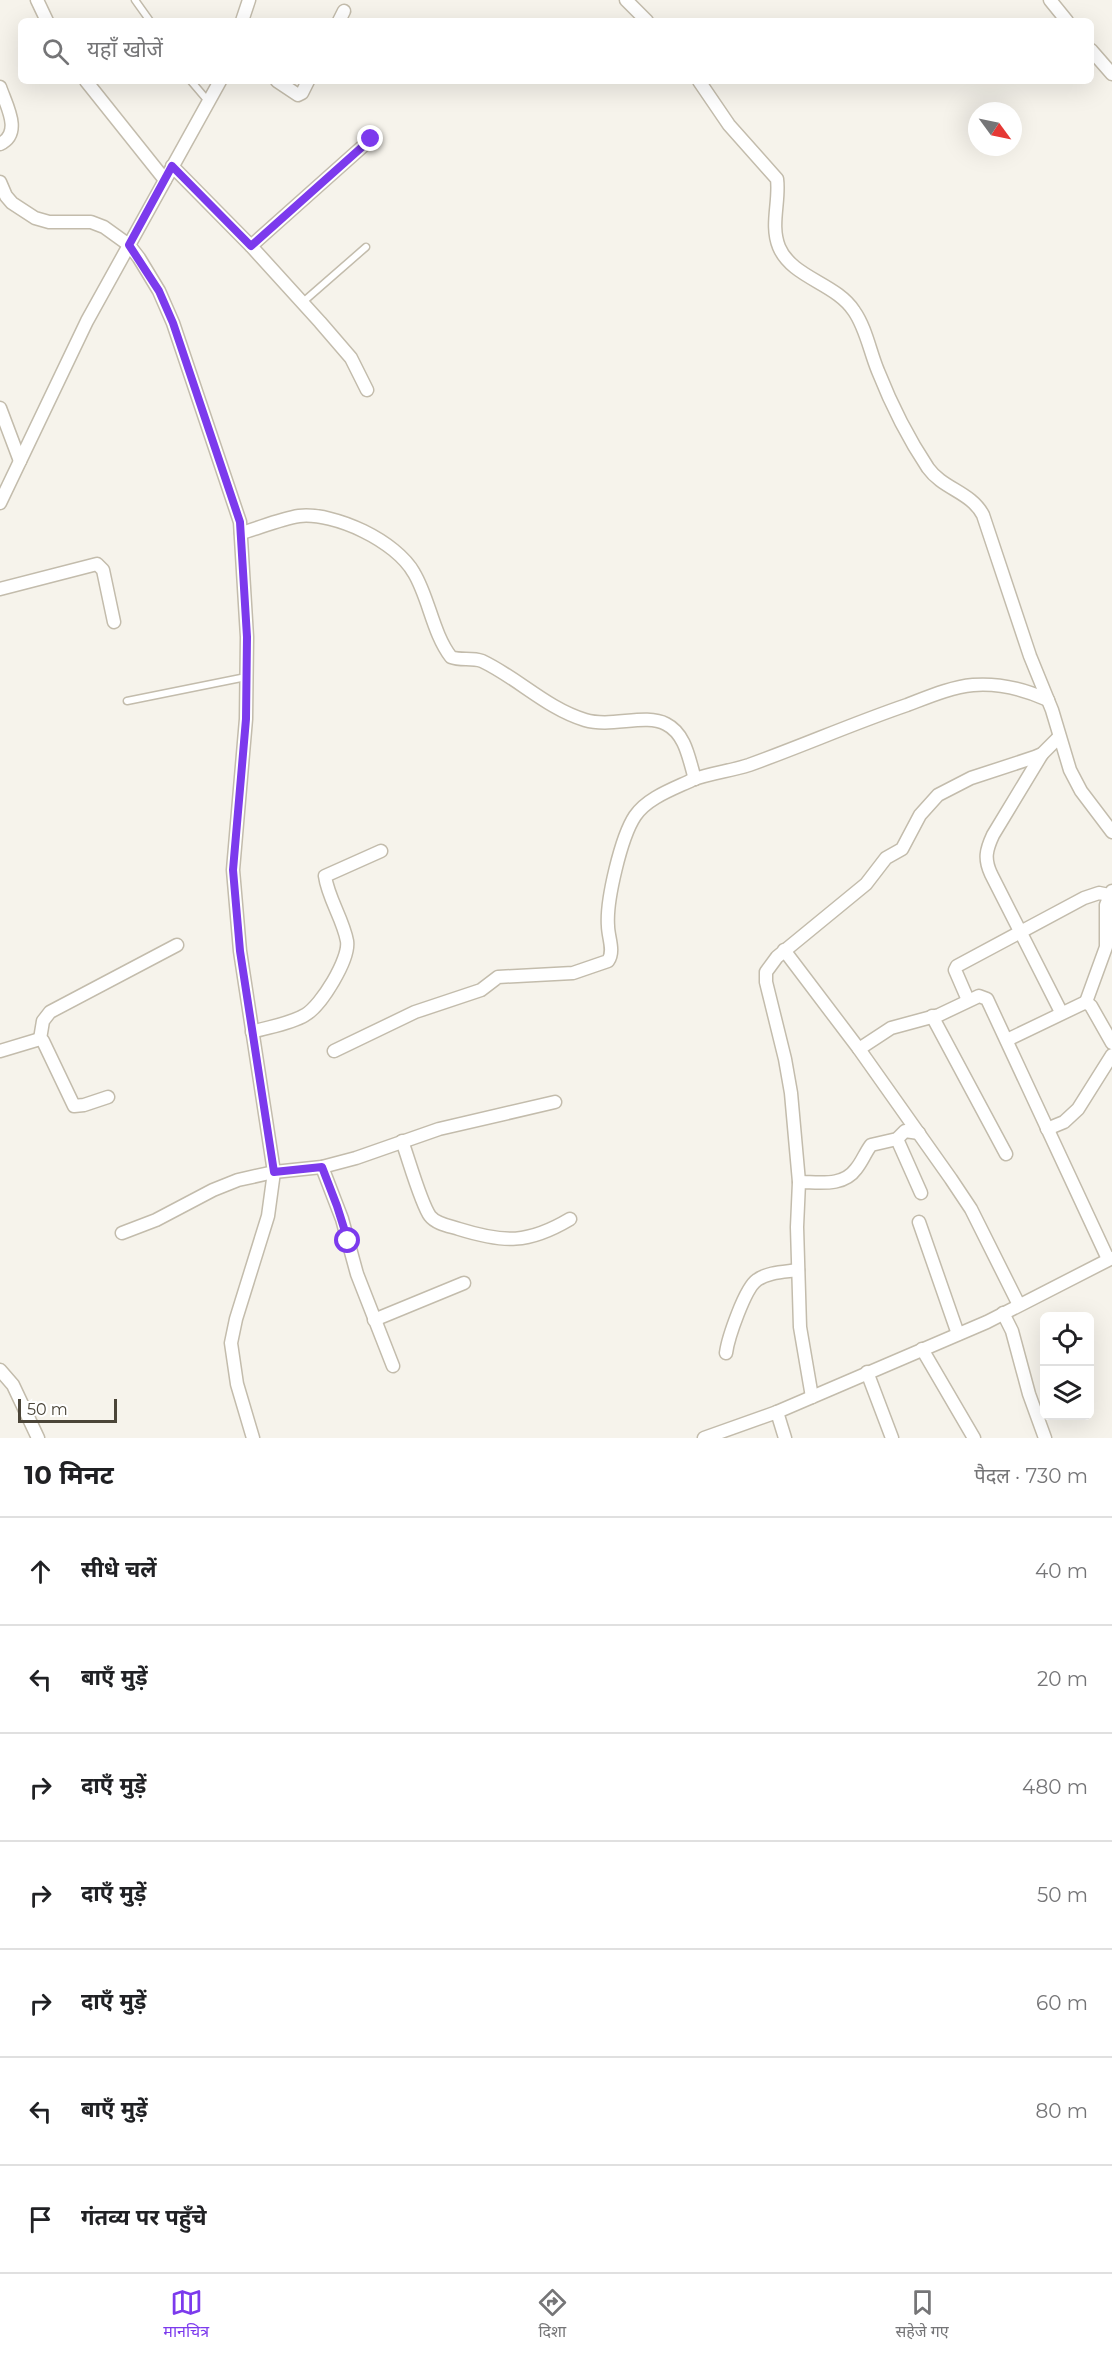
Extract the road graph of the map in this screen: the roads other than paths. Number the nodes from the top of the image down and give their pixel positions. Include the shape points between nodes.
1 (37, 0) edge
2 (135, 0) edge
3 (249, 0) edge
4 (626, 0) edge
5 (1050, 0) edge
6 (46, 18) edge
7 (148, 18) edge
8 (243, 18) edge
9 (644, 18) edge
10 (1065, 18) edge
11 (1094, 54) edge
12 (1112, 74) edge
13 (88, 84) edge
14 (194, 84) edge
15 (218, 84) edge
16 (282, 84) edge
17 (306, 84) edge
18 (701, 84) edge
19 (0, 87) edge
20 (209, 101) junction
21 (371, 139) dead end
22 (0, 144) edge
23 (172, 166) junction
24 (165, 180) junction
25 (0, 182) edge
26 (129, 245) junction
27 (251, 246) junction
28 (366, 247) dead end
29 (303, 303) junction
30 (367, 390) dead end
31 (0, 408) edge
32 (20, 461) junction
33 (0, 503) edge
34 (241, 533) junction
35 (0, 589) edge
36 (114, 622) dead end
37 (246, 677) junction
38 (1048, 700) junction
39 (127, 701) dead end
40 (1059, 736) junction
41 (1042, 754) junction
42 (695, 779) junction
43 (1112, 832) edge
44 (381, 851) dead end
45 (1110, 893) edge
46 (1021, 934) junction
47 (177, 945) dead end
48 (784, 950) junction
49 (968, 1000) junction
50 (1086, 1002) junction
51 (1061, 1012) junction
52 (932, 1016) junction
53 (252, 1032) junction
54 (40, 1039) junction
55 (1007, 1040) junction
56 (1112, 1043) edge
57 (858, 1049) junction
58 (0, 1051) edge
59 (334, 1051) dead end
60 (1112, 1055) edge
61 (108, 1096) dead end
62 (555, 1102) dead end
63 (1047, 1129) junction
64 (919, 1133) junction
65 (897, 1139) junction
66 (402, 1141) junction
67 (1006, 1154) dead end
68 (322, 1167) junction
69 (274, 1172) junction
70 (799, 1182) junction
71 (921, 1193) dead end
72 (570, 1219) dead end
73 (919, 1222) dead end
74 (122, 1233) dead end
75 (1110, 1259) edge
76 (798, 1270) junction
77 (464, 1283) dead end
78 (1019, 1305) junction
79 (1003, 1313) junction
80 (374, 1320) junction
81 (958, 1334) junction
82 (922, 1349) junction
83 (726, 1353) dead end
84 (393, 1366) dead end
85 (0, 1370) edge
86 (867, 1372) junction
87 (812, 1397) junction
88 (777, 1412) junction
89 (38, 1438) edge
90 (253, 1438) edge
91 (704, 1438) edge
92 (785, 1438) edge
93 (892, 1438) edge
94 (974, 1438) edge
95 (1045, 1438) edge

1 - 6 street
2 - 7 lane
3 - 8 street
4 - 9 street
5 - 10 street
11 - 12 street
13 - 24 street
14 - 20 lane
15 - 20 street
16 - 17 street via 298,95
18 - 38 street via 729,125 777,179 776,237 785,258 849,303 898,415 929,468 948,487 978,505
19 - 22 street via 12,125 9,136
20 - 23 street
21 - 27 street
23 - 24 street
23 - 27 street
24 - 26 street
25 - 26 street via 12,203 35,218 91,222 104,226
26 - 32 street via 87,321
26 - 34 street via 159,291 173,323
27 - 29 street
28 - 29 lane
29 - 30 street via 351,358
31 - 32 street
32 - 33 street
34 - 37 street
34 - 42 street via 309,516 346,523 385,544 415,573 451,657 482,662 543,701 583,719 608,724 640,720 666,724 682,739
35 - 36 street via 97,564 103,570
37 - 39 lane
37 - 53 street via 233,870
38 - 40 street
38 - 42 street via 1006,687 970,685 851,724 747,765
40 - 41 street
40 - 43 street via 1081,791
41 - 46 street via 993,835 985,858
41 - 48 street via 971,778 939,795 920,815 902,849 886,858 866,884
42 - 59 street via 652,800 629,827 615,868 608,919 612,953 608,961 573,973 498,977 481,990 416,1011
44 - 53 street via 325,876 348,950 318,1003 304,1016
45 - 46 street via 1084,898
45 - 50 street via 1106,905 1106,947
46 - 49 street via 957,966 955,970
46 - 51 street
47 - 54 street via 50,1012 43,1021
48 - 57 street
48 - 70 street via 770,964 766,982 791,1093
49 - 52 street
49 - 55 street via 979,996 987,999
50 - 51 street
50 - 56 street
51 - 55 street
52 - 57 street via 891,1028
52 - 67 street
53 - 69 street
54 - 58 street
54 - 61 street via 74,1106
55 - 63 street
57 - 64 street
60 - 63 street via 1078,1109 1064,1122
62 - 66 street
63 - 75 street
64 - 65 street via 905,1131
64 - 78 street via 971,1209
65 - 70 street via 871,1145 846,1179
65 - 71 street
66 - 68 street
66 - 72 street via 428,1214 442,1224 507,1239 537,1235
68 - 69 street
68 - 80 street
69 - 74 street via 213,1190
69 - 90 street via 268,1216 231,1342 237,1384
70 - 76 street
73 - 81 street
75 - 78 street
76 - 83 street via 765,1275 752,1284
76 - 87 street via 800,1327
77 - 80 street
78 - 79 street
79 - 81 street
79 - 95 street
80 - 84 street
81 - 82 street
82 - 86 street
82 - 94 street
85 - 89 street via 13,1386
86 - 87 street
86 - 93 street
87 - 88 street
88 - 91 street
88 - 92 street

